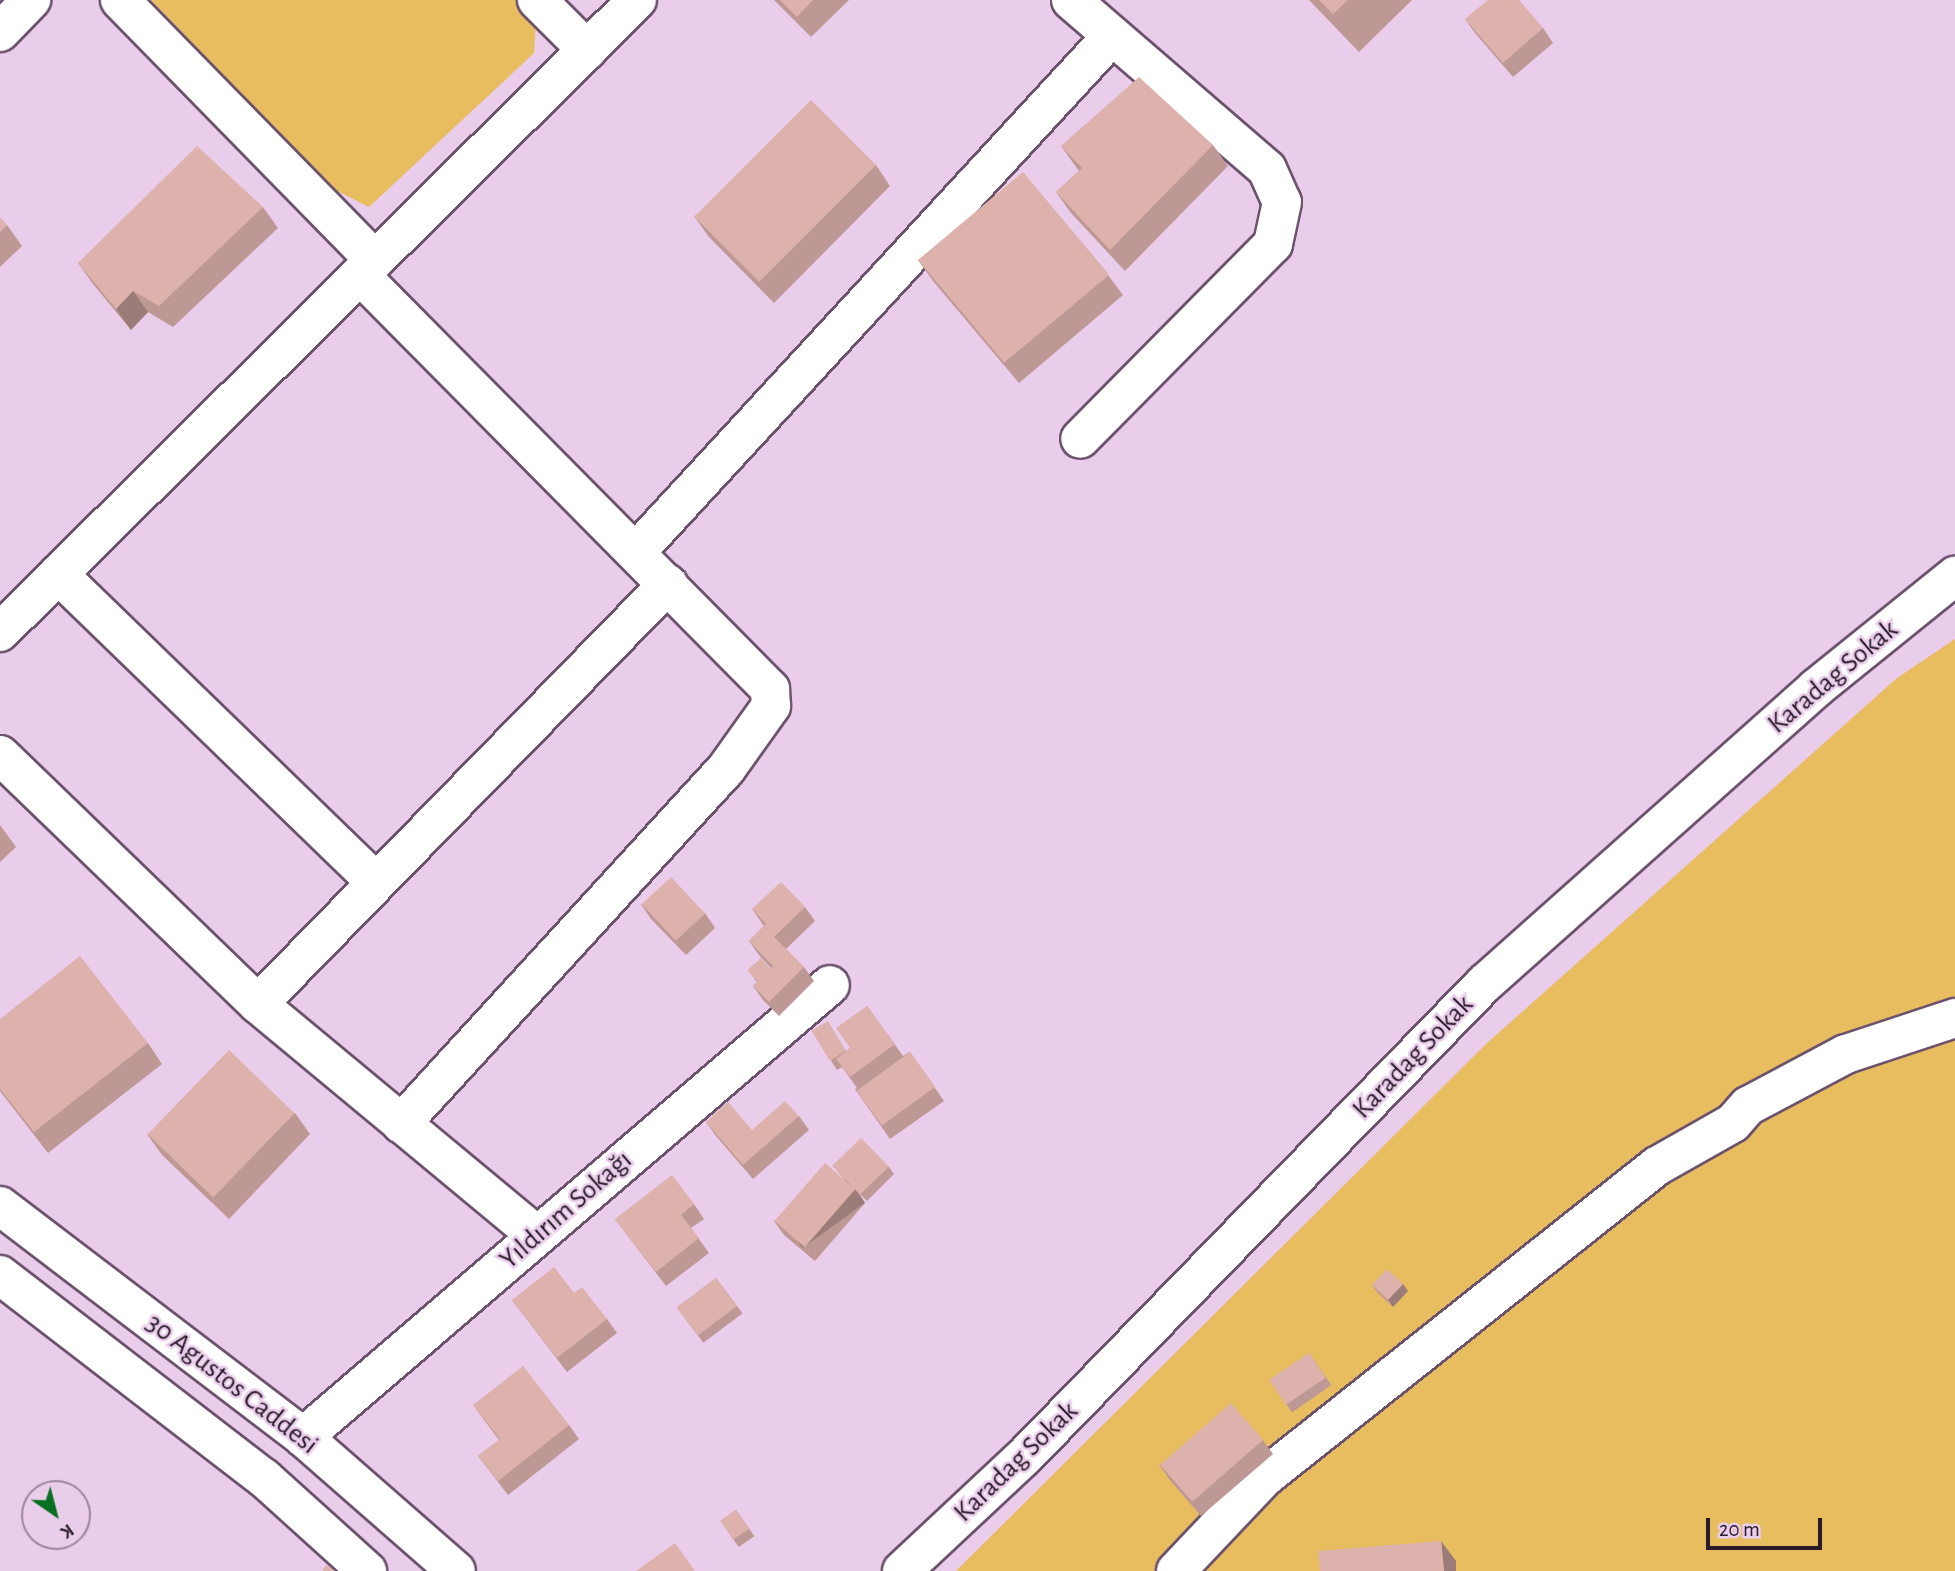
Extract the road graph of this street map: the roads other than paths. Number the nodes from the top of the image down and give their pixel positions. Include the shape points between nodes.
1 (31, 0) edge
2 (120, 0) edge
3 (537, 0) edge
4 (637, 0) edge
5 (1072, 0) edge
6 (0, 32) edge
7 (1111, 37) junction
8 (587, 50) junction
9 (367, 268) junction
10 (1080, 439) dead end
11 (636, 552) junction
12 (58, 574) junction
13 (1955, 576) edge
14 (668, 584) junction
15 (0, 632) edge
16 (0, 755) edge
17 (376, 882) junction
18 (830, 985) dead end
19 (258, 1004) junction
20 (1955, 1018) edge
21 (401, 1124) junction
22 (0, 1206) edge
23 (536, 1235) junction
24 (0, 1275) edge
25 (303, 1437) junction
26 (368, 1571) edge
27 (456, 1571) edge
28 (902, 1571) edge
29 (1177, 1571) edge

1 - 6 street
2 - 9 street
3 - 8 street
4 - 8 street
5 - 7 street
7 - 10 street via 1267,169 1282,202 1273,244
7 - 11 street
8 - 9 street
9 - 11 street
9 - 12 street
11 - 14 street
12 - 15 street
12 - 17 street
13 - 28 street, Karadag Sokak via 1816,688 1484,984 1024,1457
14 - 17 street
14 - 21 street via 770,689 771,706 726,769
16 - 19 street
17 - 19 street
18 - 23 street, Yıldırım Sokağı
19 - 21 street
20 - 29 street via 1846,1054 1748,1106 1733,1123 1657,1166 1265,1477
21 - 23 street
22 - 25 street, 30 Agustos Caddesi
23 - 25 street, Yıldırım Sokağı
24 - 26 street, 30 Agustos Caddesi via 264,1478
25 - 27 street, 30 Agustos Caddesi

